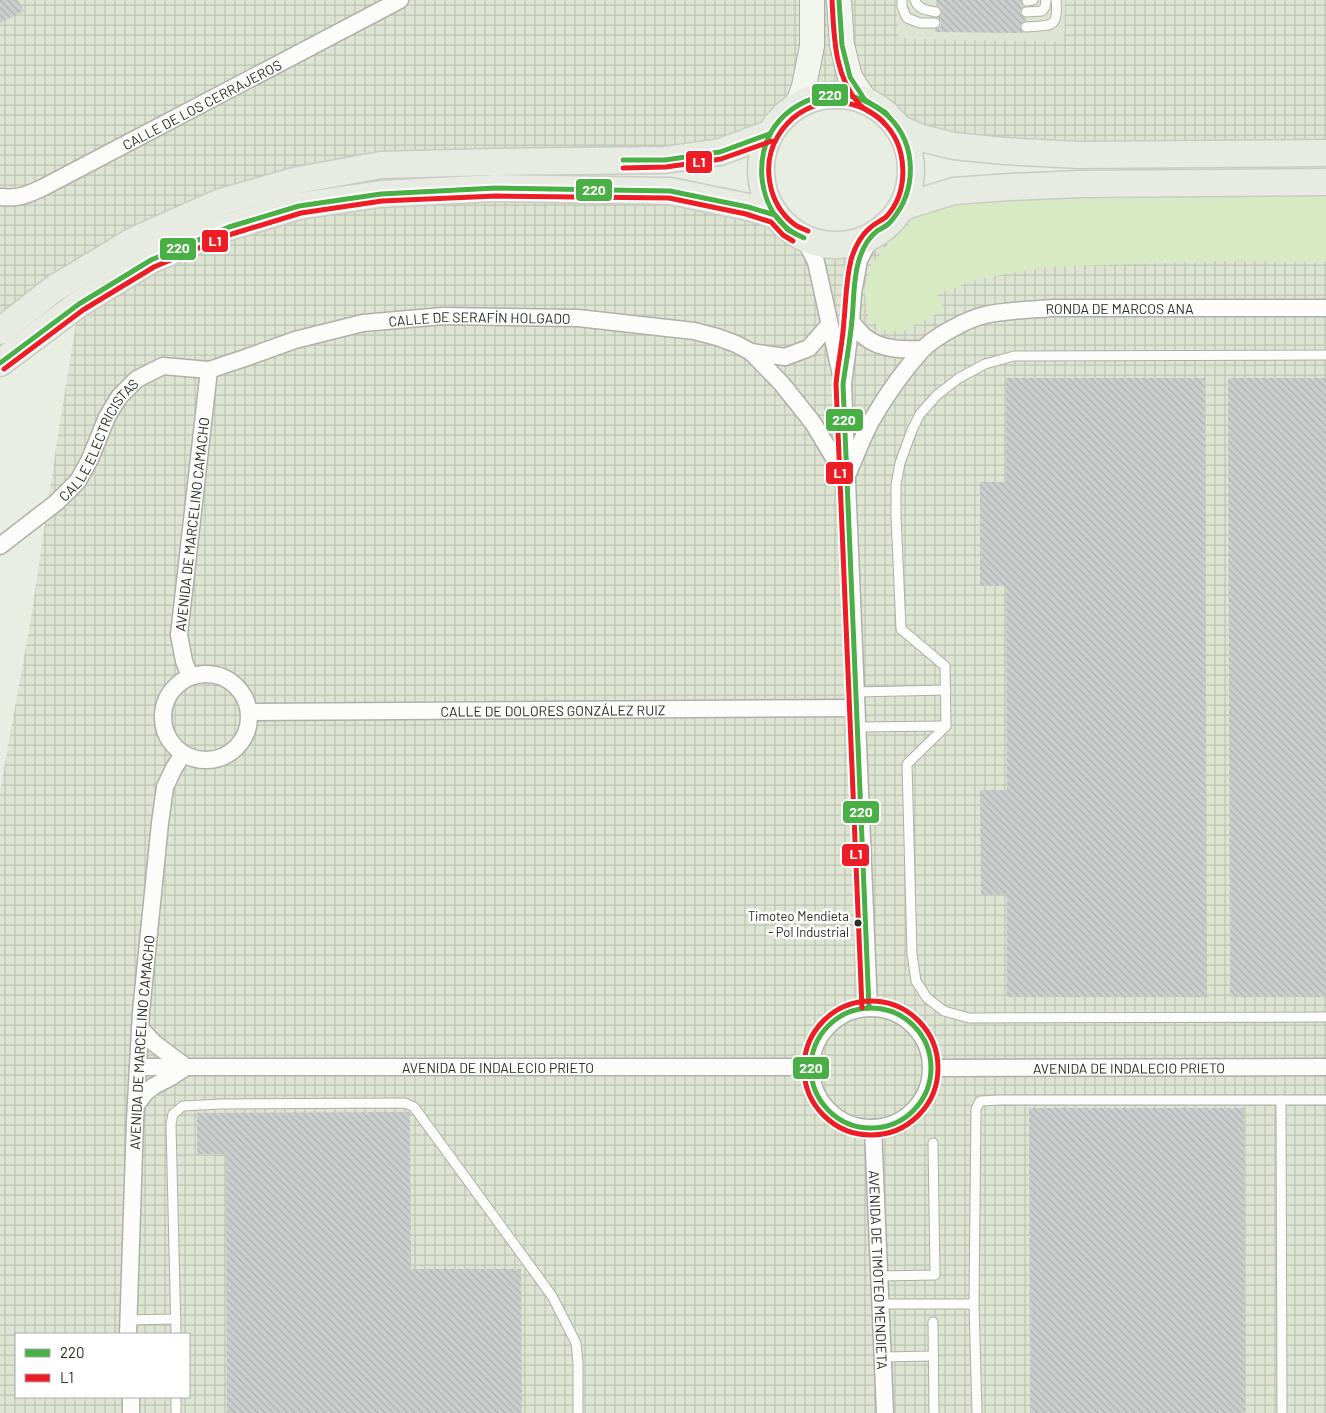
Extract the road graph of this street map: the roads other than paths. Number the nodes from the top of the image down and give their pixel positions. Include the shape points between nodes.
1 (400, 0) edge
2 (812, 0) edge
3 (839, 0) edge
4 (902, 0) edge
5 (914, 0) edge
6 (1033, 0) edge
7 (1046, 0) edge
8 (1056, 0) edge
9 (1026, 1) edge
10 (936, 12) dead end
11 (1026, 12) dead end
12 (935, 24) dead end
13 (1026, 27) dead end
14 (865, 100) junction
15 (798, 104) junction
16 (900, 129) junction
17 (768, 134) junction
18 (1326, 153) edge
19 (1326, 182) edge
20 (0, 197) edge
21 (902, 207) junction
22 (775, 215) junction
23 (872, 235) junction
24 (804, 238) junction
25 (1326, 308) edge
26 (852, 322) junction
27 (829, 325) junction
28 (0, 331) edge
29 (923, 349) junction
30 (751, 352) junction
31 (1326, 355) edge
32 (0, 363) edge
33 (208, 370) junction
34 (843, 384) junction
35 (846, 478) junction
36 (0, 546) edge
37 (190, 677) junction
38 (946, 690) junction
39 (856, 700) junction
40 (249, 712) junction
41 (946, 726) junction
42 (857, 728) junction
43 (183, 754) junction
44 (869, 1008) junction
45 (1326, 1018) edge
46 (140, 1028) junction
47 (138, 1067) junction
48 (186, 1067) junction
49 (810, 1067) junction
50 (1326, 1067) edge
51 (931, 1068) junction
52 (1281, 1100) junction
53 (1326, 1100) edge
54 (136, 1105) junction
55 (873, 1128) junction
56 (933, 1143) dead end
57 (880, 1276) junction
58 (881, 1304) junction
59 (974, 1304) junction
60 (176, 1318) junction
61 (933, 1322) dead end
62 (128, 1327) edge
63 (176, 1333) edge
64 (933, 1356) junction
65 (883, 1357) junction
66 (131, 1398) edge
67 (176, 1398) edge
68 (131, 1413) edge
69 (176, 1413) edge
70 (578, 1413) edge
71 (885, 1413) edge
72 (934, 1413) edge
73 (977, 1413) edge
74 (1282, 1413) edge

1 - 20 street, CALLE DE LOS CERRAJEROS via 44,187 13,198
2 - 15 street via 812,46
3 - 14 street via 842,46 850,77
4 - 12 lane via 907,18
5 - 10 lane via 922,9
6 - 9 lane
7 - 11 lane via 1042,11
8 - 13 lane via 1057,13 1053,23
14 - 15 main road via 840,94 819,96
14 - 16 main road via 886,113
15 - 17 main road via 781,117
16 - 18 main road via 954,146 1004,151 1078,155
16 - 21 main road via 910,154 911,182
17 - 22 main road via 760,161 762,190
17 - 28 main road via 720,152 665,160 381,165 298,180 222,202 135,240 55,288
19 - 21 main road via 1009,187 954,192
21 - 23 main road via 891,223
22 - 24 main road via 788,230
22 - 32 main road via 670,191 496,188 380,194 300,206 229,227 151,260 79,304
23 - 24 main road via 854,244 826,245
23 - 26 street via 859,260 852,293
24 - 27 street via 816,262
25 - 29 street, RONDA DE MARCOS ANA via 1053,308 1014,311 983,315 937,338
26 - 29 street via 866,338 879,345 901,350
26 - 34 street
27 - 30 street, CALLE DE SERAFÍN HOLGADO via 809,348 785,357
27 - 34 street
29 - 35 street, RONDA DE MARCOS ANA via 872,419
30 - 33 street, CALLE DE SERAFÍN HOLGADO via 694,331 578,318 443,316 363,323 286,343
30 - 35 street, CALLE DE SERAFÍN HOLGADO via 813,423
31 - 38 lane via 1014,356 985,364 937,395 920,414 900,463 896,516 901,629 945,666
33 - 36 street, CALLE ELECTRICISTAS via 163,366 137,379 119,397 107,417 78,482
33 - 37 street, AVENIDA DE MARCELINO CAMACHO via 179,635
34 - 35 street
35 - 39 street
37 - 40 street via 205,674 221,676 244,697
37 - 43 street via 178,684 163,707 166,734
38 - 39 lane
38 - 41 lane
39 - 40 street, CALLE DE DOLORES GONZÁLEZ RUIZ
39 - 42 street
40 - 43 street via 244,739 235,750 210,760 196,760
41 - 42 lane
41 - 45 lane via 907,764 912,954 916,981 927,998 944,1011 969,1018
42 - 44 street
43 - 46 street, AVENIDA DE MARCELINO CAMACHO via 165,787 162,806
44 - 49 street via 840,1016 828,1026 819,1038
44 - 51 street via 896,1013 908,1020 925,1042
46 - 47 street, AVENIDA DE MARCELINO CAMACHO
46 - 48 street
47 - 48 street, AVENIDA DE INDALECIO PRIETO
47 - 54 street, AVENIDA DE MARCELINO CAMACHO
48 - 49 street, AVENIDA DE INDALECIO PRIETO
48 - 54 street via 146,1092
49 - 55 street via 812,1083 828,1111 849,1124
50 - 51 street, AVENIDA DE INDALECIO PRIETO
51 - 55 street via 924,1098 914,1110 902,1120
52 - 53 lane
52 - 59 lane via 980,1101 976,1109
52 - 74 lane
54 - 62 street, AVENIDA DE MARCELINO CAMACHO
55 - 57 street, AVENIDA DE TIMOTEO MENDIETA
56 - 57 lane via 936,1275
57 - 58 street, AVENIDA DE TIMOTEO MENDIETA
58 - 59 lane
58 - 65 street, AVENIDA DE TIMOTEO MENDIETA
59 - 73 lane
60 - 62 lane
60 - 63 lane
60 - 70 lane via 173,1114 183,1106 202,1104 405,1103 414,1106 552,1296 576,1343
61 - 64 lane
64 - 65 lane
64 - 72 lane
65 - 71 street, AVENIDA DE TIMOTEO MENDIETA
66 - 68 street
67 - 69 lane

